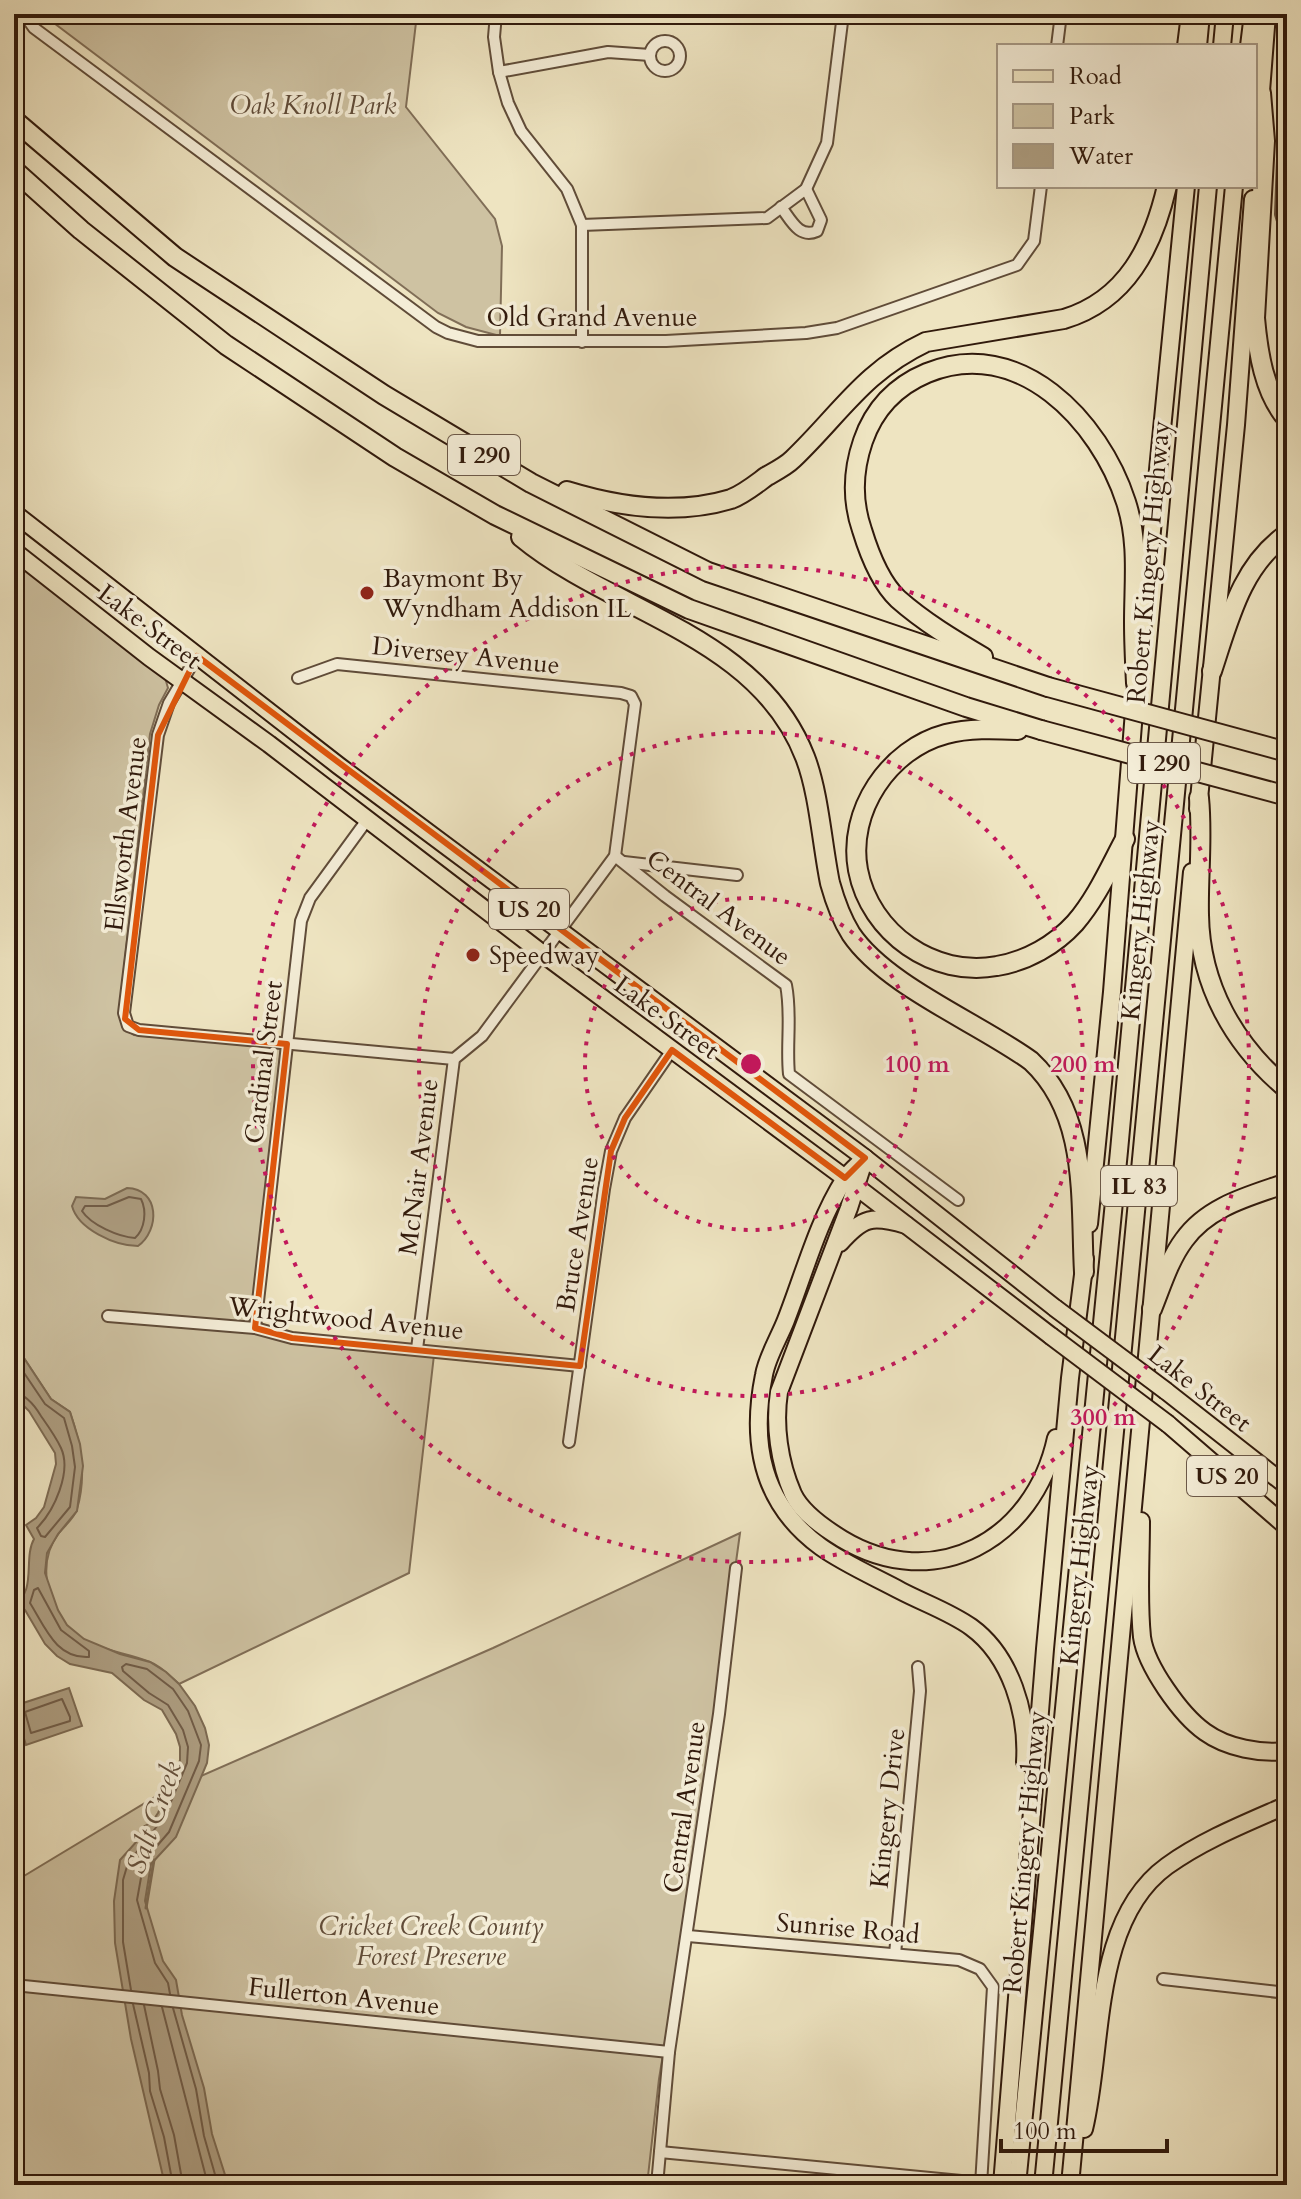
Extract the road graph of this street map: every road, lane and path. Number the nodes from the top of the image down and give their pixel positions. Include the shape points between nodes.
1 (24, 14) edge
2 (496, 14) edge
3 (843, 14) edge
4 (1061, 14) edge
5 (1191, 14) edge
6 (1201, 14) edge
7 (1225, 14) edge
8 (1253, 14) edge
9 (1267, 14) edge
10 (1057, 44) edge
11 (1187, 44) edge
12 (1198, 44) edge
13 (1222, 44) edge
14 (1249, 44) edge
15 (1287, 48) edge
16 (650, 55) dead end
17 (499, 72) junction
18 (1286, 92) edge
19 (1261, 93) junction
20 (14, 120) edge
21 (1257, 147) edge
22 (14, 170) edge
23 (1041, 188) edge
24 (1166, 188) edge
25 (1186, 188) edge
26 (1208, 188) edge
27 (1234, 188) edge
28 (1254, 188) edge
29 (806, 189) junction
30 (781, 207) junction
31 (582, 225) junction
32 (1287, 234) edge
33 (582, 342) junction
34 (1287, 419) edge
35 (520, 477) junction
36 (14, 513) edge
37 (495, 515) junction
38 (1287, 534) edge
39 (14, 551) edge
40 (197, 656) junction
41 (1212, 671) junction
42 (1017, 677) junction
43 (298, 678) dead end
44 (182, 680) junction
45 (1136, 683) junction
46 (1041, 730) junction
47 (1287, 752) edge
48 (1287, 796) edge
49 (1199, 798) junction
50 (367, 820) junction
51 (1125, 839) junction
52 (619, 859) junction
53 (737, 875) dead end
54 (559, 932) junction
55 (543, 954) junction
56 (287, 1044) junction
57 (672, 1050) junction
58 (454, 1059) junction
59 (1287, 1089) edge
60 (865, 1158) junction
61 (850, 1182) junction
62 (1287, 1183) edge
63 (958, 1200) dead end
64 (906, 1225) junction
65 (833, 1250) junction
66 (1084, 1272) junction
67 (1152, 1309) junction
68 (108, 1316) dead end
69 (255, 1328) junction
70 (417, 1349) junction
71 (580, 1366) junction
72 (1070, 1378) junction
73 (1139, 1439) junction
74 (569, 1442) dead end
75 (1287, 1486) edge
76 (1287, 1527) edge
77 (736, 1568) dead end
78 (918, 1667) dead end
79 (1287, 1751) edge
80 (1287, 1805) edge
81 (688, 1936) junction
82 (895, 1954) junction
83 (1163, 1979) dead end
84 (14, 1985) edge
85 (1287, 1993) edge
86 (1014, 2011) junction
87 (669, 2052) junction
88 (660, 2152) junction
89 (982, 2184) edge
90 (657, 2185) edge
91 (1002, 2185) edge
92 (1017, 2185) edge
93 (1043, 2185) edge
94 (1071, 2185) edge

1 - 33 street, Old Grand Avenue via 34,28 436,327 478,341
2 - 17 street
3 - 29 street via 827,143
4 - 10 street
5 - 11 highway
6 - 12 main road
7 - 13 main road
8 - 14 main road
9 - 19 main road
15 - 18 street
16 - 17 street via 608,52
17 - 31 street via 521,131 567,189
18 - 32 street via 1281,214
19 - 21 main road
19 - 34 highway via 1265,141 1257,345 1268,386
20 - 35 highway, I 290 via 175,257
22 - 37 highway, I 290 via 226,345 371,442
23 - 33 street, Old Grand Avenue via 1034,241 1017,265 837,328
24 - 35 highway via 1141,256 1104,300 1064,319 926,342 908,350 860,385 791,461 733,498 676,509 594,499
25 - 45 main road
26 - 92 main road, Robert Kingery Highway / IL 83
27 - 93 main road, Kingery Highway / IL 83
28 - 41 main road
29 - 30 street
29 - 30 street via 821,220 817,231 802,233
30 - 31 street via 767,218
31 - 33 street
35 - 42 highway, I 290 via 708,572
36 - 40 main road, Lake Street / US 20
37 - 46 highway, I 290 via 689,609
37 - 66 highway via 534,548 719,654 776,705 807,760 830,883 850,933 889,973 1031,1061 1065,1106 1078,1160
38 - 41 highway via 1249,571
39 - 44 main road, Lake Street / US 20
40 - 44 street, Ellsworth Avenue
40 - 54 main road, Lake Street / US 20
41 - 49 main road
42 - 45 highway via 943,633 896,597 869,555 856,512 856,460 869,423 903,385 940,368 985,364 1030,378 1069,407 1093,435 1118,478 1132,525
42 - 47 highway, I 290, bridge
43 - 52 street, Diversey Avenue via 337,664 631,696 634,721
44 - 50 main road, Lake Street / US 20
44 - 56 street, Ellsworth Avenue via 158,735 124,1013 128,1026 139,1030
45 - 51 main road
46 - 48 highway, I 290, bridge
46 - 51 highway via 943,735 890,767 866,805 857,846 862,886 881,920 910,948 947,965 986,968 1023,959 1076,922
49 - 59 highway via 1200,940 1210,984 1237,1037
49 - 67 main road
50 - 55 main road, Lake Street / US 20
50 - 56 street, Cardinal Street via 310,898 301,921
51 - 66 main road
52 - 53 street
52 - 54 street, McNair Avenue
52 - 63 street, Central Avenue via 786,985 789,1074
54 - 55 street, McNair Avenue
54 - 60 main road, Lake Street / US 20
55 - 57 main road, Lake Street / US 20
55 - 58 street, McNair Avenue via 482,1036
56 - 58 street
56 - 69 street, Cardinal Street
57 - 61 main road, Lake Street / US 20
57 - 71 street, Bruce Avenue via 625,1118 611,1151
58 - 70 street, McNair Avenue
60 - 61 main road
60 - 75 main road, Lake Street / US 20, bridge
61 - 64 main road, Lake Street / US 20
61 - 65 main road
61 - 86 main road via 827,1215 764,1372 758,1424 764,1474 783,1510 821,1547 972,1628 997,1653 1011,1680 1026,1749
62 - 67 highway via 1231,1202 1196,1226 1183,1240
64 - 65 main road via 866,1220
64 - 76 main road, Lake Street / US 20, bridge via 1168,1424
65 - 72 main road via 776,1409 780,1455 794,1496 821,1527 856,1548 901,1561 931,1560 975,1548 1006,1529 1045,1476
66 - 72 main road
67 - 73 main road
68 - 69 street, Wrightwood Avenue
69 - 70 street, Wrightwood Avenue via 292,1338
70 - 71 street, Wrightwood Avenue
71 - 74 street, Bruce Avenue
72 - 86 main road
73 - 79 main road via 1142,1637 1149,1664 1204,1732 1247,1750
73 - 94 main road
77 - 81 street, Central Avenue
78 - 82 street, Kingery Drive
80 - 94 main road via 1164,1868 1124,1921 1109,1961 1091,2101
81 - 82 street, Sunrise Road
81 - 87 street, Central Avenue
82 - 89 street, Sunrise Road via 959,1960 980,1969 993,1987
83 - 85 street
84 - 87 street, Fullerton Avenue
86 - 91 main road
87 - 88 street, Central Avenue
88 - 89 street
88 - 90 street, Central Avenue

